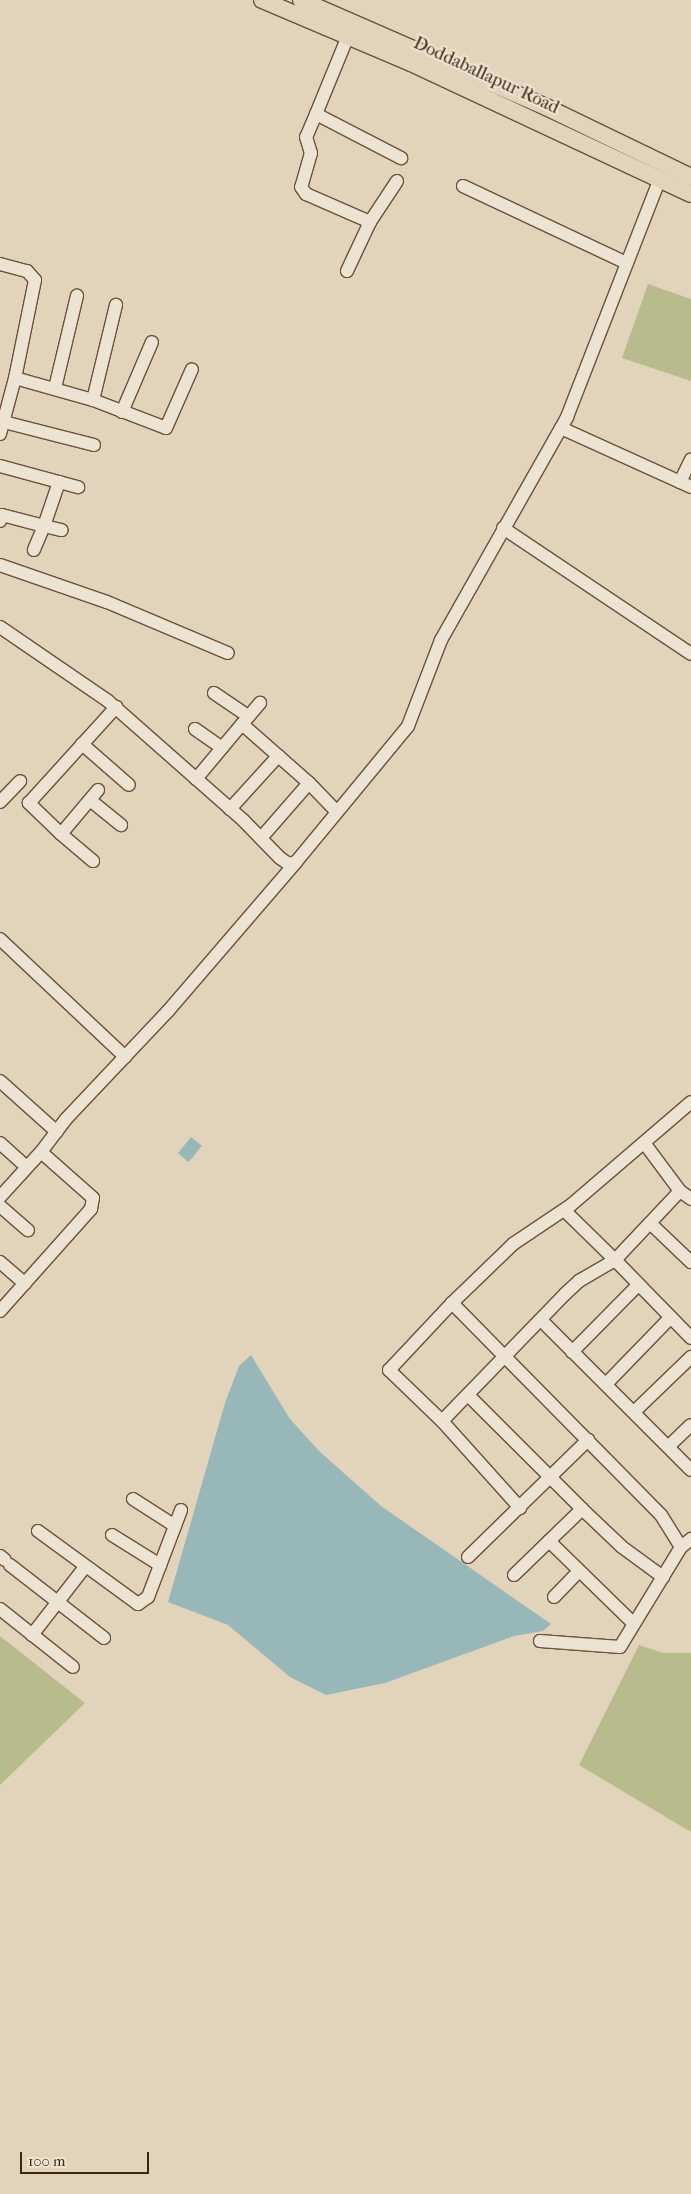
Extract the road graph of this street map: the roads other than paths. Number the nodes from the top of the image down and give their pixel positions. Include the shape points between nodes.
1 (262, 0) edge
2 (301, 0) edge
3 (348, 36) junction
4 (414, 56) junction
5 (316, 114) junction
6 (401, 158) dead end
7 (691, 178) edge
8 (660, 179) junction
9 (396, 182) dead end
10 (463, 186) dead end
11 (691, 194) edge
12 (370, 222) junction
13 (627, 263) junction
14 (0, 264) edge
15 (346, 271) dead end
16 (78, 296) dead end
17 (116, 305) dead end
18 (152, 342) dead end
19 (192, 369) dead end
20 (15, 378) junction
21 (55, 388) junction
22 (94, 400) junction
23 (122, 412) junction
24 (1, 426) edge
25 (561, 428) junction
26 (94, 445) dead end
27 (691, 459) edge
28 (0, 466) edge
29 (59, 482) junction
30 (686, 485) edge
31 (78, 487) dead end
32 (1, 517) edge
33 (44, 526) junction
34 (503, 528) junction
35 (62, 530) dead end
36 (34, 550) dead end
37 (0, 565) edge
38 (0, 627) edge
39 (228, 653) dead end
40 (691, 654) edge
41 (214, 693) dead end
42 (260, 703) dead end
43 (116, 708) junction
44 (245, 720) junction
45 (195, 729) dead end
46 (82, 744) junction
47 (222, 748) junction
48 (278, 756) junction
49 (196, 779) junction
50 (308, 783) junction
51 (129, 785) dead end
52 (98, 790) dead end
53 (90, 800) junction
54 (0, 802) edge
55 (29, 803) junction
56 (230, 809) junction
57 (337, 812) junction
58 (121, 825) dead end
59 (61, 834) junction
60 (261, 838) junction
61 (93, 861) dead end
62 (296, 862) junction
63 (0, 939) edge
64 (125, 1057) junction
65 (0, 1081) edge
66 (691, 1102) edge
67 (57, 1132) junction
68 (0, 1143) edge
69 (645, 1144) junction
70 (41, 1152) junction
71 (27, 1167) junction
72 (680, 1191) junction
73 (0, 1197) edge
74 (691, 1199) edge
75 (0, 1206) edge
76 (564, 1210) junction
77 (650, 1223) junction
78 (28, 1230) dead end
79 (615, 1260) junction
80 (0, 1262) edge
81 (691, 1262) edge
82 (25, 1284) junction
83 (639, 1284) junction
84 (452, 1303) junction
85 (0, 1311) edge
86 (671, 1318) junction
87 (541, 1320) junction
88 (691, 1338) edge
89 (572, 1352) junction
90 (506, 1357) junction
91 (691, 1357) edge
92 (606, 1384) junction
93 (468, 1395) junction
94 (635, 1411) junction
95 (442, 1421) junction
96 (691, 1425) edge
97 (588, 1440) junction
98 (669, 1446) junction
99 (691, 1470) edge
100 (551, 1477) junction
101 (132, 1499) dead end
102 (520, 1508) junction
103 (582, 1509) junction
104 (181, 1510) dead end
105 (175, 1526) junction
106 (38, 1531) dead end
107 (112, 1535) dead end
108 (549, 1541) junction
109 (686, 1543) edge
110 (468, 1557) dead end
111 (5, 1560) edge
112 (160, 1565) junction
113 (85, 1567) junction
114 (578, 1572) junction
115 (514, 1575) dead end
116 (663, 1577) junction
117 (554, 1597) dead end
118 (58, 1602) junction
119 (0, 1609) edge
120 (633, 1623) junction
121 (32, 1635) junction
122 (104, 1638) dead end
123 (540, 1642) dead end
124 (73, 1667) dead end

1 - 3 main road, Doddaballapur Road
2 - 4 main road, Doddaballapur Road
3 - 4 main road, Doddaballapur Road
3 - 5 street
4 - 7 main road, Doddaballapur Road
4 - 8 main road, Doddaballapur Road
5 - 6 street
5 - 12 street via 306,137 311,153 301,187 306,194
8 - 11 main road, Doddaballapur Road
8 - 13 street
9 - 12 street
10 - 13 street
12 - 15 street
13 - 25 street via 580,388
14 - 20 street via 27,271 35,280
16 - 21 street
17 - 22 street
18 - 23 street
19 - 23 street via 166,428
20 - 21 street
20 - 24 street
21 - 22 street
22 - 23 street
24 - 26 street
25 - 30 street
25 - 34 street
27 - 30 street
28 - 29 street
29 - 31 street
29 - 33 street
32 - 33 street
33 - 35 street
33 - 36 street
34 - 40 street
34 - 57 street via 441,640 408,726
37 - 39 street via 107,602
38 - 43 street
41 - 44 street
42 - 44 street
43 - 46 street
43 - 49 street
44 - 47 street
44 - 48 street
45 - 47 street
46 - 51 street
46 - 55 street
47 - 49 street
48 - 50 street
48 - 56 street
49 - 56 street
50 - 57 street
50 - 60 street
52 - 53 street
53 - 58 street
53 - 59 street
54 - 55 street via 16,784
55 - 59 street
56 - 60 street
57 - 62 street
59 - 61 street
60 - 62 street via 280,858 289,864
62 - 64 street
63 - 64 street
64 - 67 street
65 - 67 street
66 - 69 street
67 - 70 street
68 - 71 street
69 - 72 street
69 - 76 street
70 - 71 street
70 - 82 street via 93,1198 91,1209
71 - 73 street
72 - 74 street
72 - 77 street
75 - 78 street
76 - 79 street
76 - 84 street via 513,1244
77 - 79 street
77 - 81 street
79 - 83 street
79 - 87 street via 579,1281
80 - 82 street
82 - 85 street
83 - 86 street
83 - 89 street
84 - 90 street
84 - 95 street via 389,1370
86 - 88 street
86 - 92 street
87 - 89 street
87 - 90 street
89 - 92 street
90 - 93 street
90 - 97 street
91 - 94 street
92 - 94 street
93 - 95 street
93 - 100 street
94 - 98 street
95 - 102 street
96 - 98 street
97 - 100 street
97 - 109 street
98 - 99 street
100 - 102 street
100 - 103 street
101 - 105 street
102 - 110 street
103 - 108 street
103 - 116 street via 622,1547
104 - 105 street
105 - 112 street
106 - 113 street
107 - 112 street
108 - 114 street
108 - 115 street
109 - 116 street
111 - 118 street
112 - 113 street via 148,1596 138,1604
113 - 118 street
114 - 117 street
114 - 120 street
116 - 120 street
118 - 121 street
118 - 122 street
119 - 121 street
120 - 123 street via 620,1647
121 - 124 street

